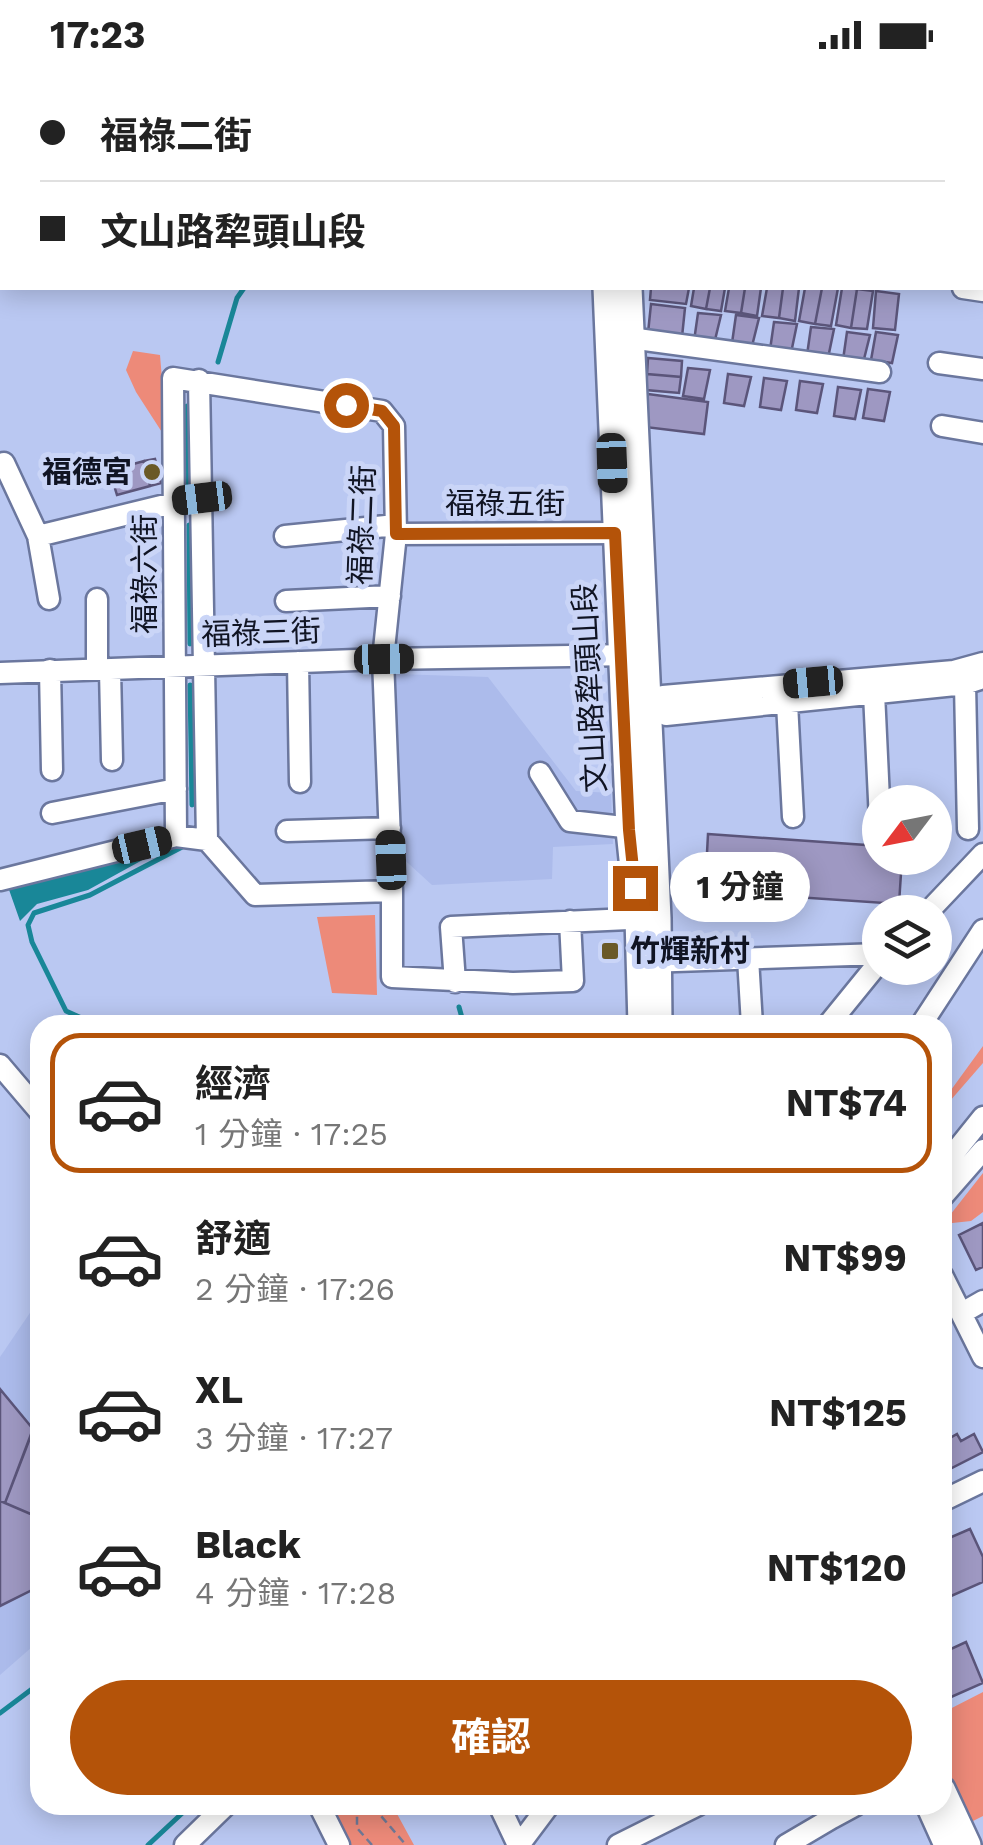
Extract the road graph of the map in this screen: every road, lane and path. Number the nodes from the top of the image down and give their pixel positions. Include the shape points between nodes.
1 (606, 290) edge
2 (629, 290) edge
3 (630, 338) junction
4 (939, 363) dead end
5 (983, 369) edge
6 (880, 372) dead end
7 (200, 380) junction
8 (942, 426) dead end
9 (983, 433) edge
10 (0, 464) edge
11 (202, 498) junction
12 (175, 501) junction
13 (396, 530) junction
14 (615, 533) junction
15 (38, 536) junction
16 (286, 536) dead end
17 (390, 596) junction
18 (96, 598) dead end
19 (48, 600) dead end
20 (286, 601) dead end
21 (632, 654) junction
22 (384, 659) junction
23 (298, 662) junction
24 (983, 663) edge
25 (176, 666) junction
26 (204, 666) junction
27 (104, 669) junction
28 (50, 670) junction
29 (0, 673) edge
30 (974, 681) edge
31 (874, 694) junction
32 (787, 703) junction
33 (635, 706) junction
34 (112, 760) dead end
35 (52, 770) dead end
36 (540, 773) dead end
37 (300, 782) dead end
38 (878, 785) edge
39 (176, 789) junction
40 (52, 813) dead end
41 (793, 817) dead end
42 (390, 828) junction
43 (641, 829) junction
44 (968, 829) dead end
45 (287, 831) dead end
46 (176, 836) junction
47 (207, 840) junction
48 (983, 854) edge
49 (0, 880) edge
50 (392, 892) junction
51 (944, 895) edge
52 (648, 918) junction
53 (570, 920) junction
54 (983, 930) edge
55 (748, 958) junction
56 (862, 958) edge
57 (649, 961) junction
58 (862, 981) edge
59 (456, 982) junction
60 (642, 1015) edge
61 (657, 1015) edge
62 (751, 1015) edge
63 (836, 1015) edge
64 (927, 1015) edge
65 (0, 1065) edge
66 (30, 1100) edge
67 (983, 1117) edge
68 (983, 1150) edge
69 (952, 1156) edge
70 (952, 1186) edge
71 (952, 1294) edge
72 (983, 1301) edge
73 (962, 1312) junction
74 (983, 1357) edge
75 (983, 1481) edge
76 (952, 1497) edge
77 (952, 1810) edge
78 (216, 1815) edge
79 (325, 1815) edge
80 (358, 1815) edge
81 (379, 1815) edge
82 (504, 1815) edge
83 (542, 1815) edge
84 (678, 1815) edge
85 (824, 1815) edge
86 (940, 1815) edge
87 (966, 1840) edge
88 (373, 1844) edge
89 (185, 1845) edge
90 (339, 1845) edge
91 (406, 1845) edge
92 (519, 1845) edge
93 (618, 1845) edge
94 (786, 1845) edge

1 - 14 main road, 文山路犂頭山段
2 - 3 main road, 文山路犂頭山段
3 - 6 street
3 - 21 main road, 文山路犂頭山段
4 - 5 street
7 - 11 street, 福祿六街
7 - 12 street, 福祿六街 via 173,378
7 - 13 street, 福祿二街 via 382,411 394,426
8 - 9 street
10 - 15 street
11 - 12 street
11 - 26 street, 福祿六街
12 - 15 street
12 - 25 street, 福祿六街
13 - 14 street, 福祿五街
13 - 16 street, 福祿五街
13 - 17 street, 福祿二街
14 - 21 main road, 文山路犂頭山段
15 - 19 street
17 - 20 street
17 - 22 street, 福祿二街
18 - 27 street
21 - 22 street, 福祿三街
21 - 33 main road, 文山路犂頭山段
22 - 23 street, 福祿三街
22 - 42 street, 福祿二街
23 - 26 street, 福祿三街
23 - 37 street
24 - 33 street via 663,696
25 - 26 street, 福祿三街
25 - 27 street, 福祿三街
25 - 39 street, 福祿六街
26 - 47 street, 福祿六街
27 - 28 street, 福祿三街
27 - 34 street
28 - 29 street, 福祿三街
28 - 35 street
30 - 31 street
30 - 44 street
31 - 32 street
31 - 38 street
32 - 33 street via 666,715
32 - 41 street
33 - 43 main road, 文山路犂頭山段
36 - 43 street via 570,821
39 - 40 street
39 - 46 street, 福祿六街
42 - 45 street
42 - 50 street, 福祿二街
43 - 52 main road, 文山路犂頭山段
46 - 47 street
46 - 49 street
47 - 50 street via 255,894
48 - 51 street
50 - 59 street, 福祿二街 via 392,976
52 - 53 street
52 - 57 main road, 文山路犂頭山段
53 - 59 street via 452,927
53 - 59 street via 573,981
54 - 64 street
55 - 56 street
55 - 57 street
55 - 62 street
57 - 60 main road, 文山路犂頭山段
57 - 61 main road, 文山路犂頭山段
58 - 63 street
65 - 66 street
67 - 69 street
68 - 70 street
71 - 73 street
72 - 73 street
73 - 74 street
75 - 76 street
77 - 87 main road
78 - 89 street
79 - 90 street
80 - 88 path via 357,1828
81 - 91 path
82 - 92 street
83 - 92 street
84 - 93 street
85 - 94 street
86 - 87 main road

